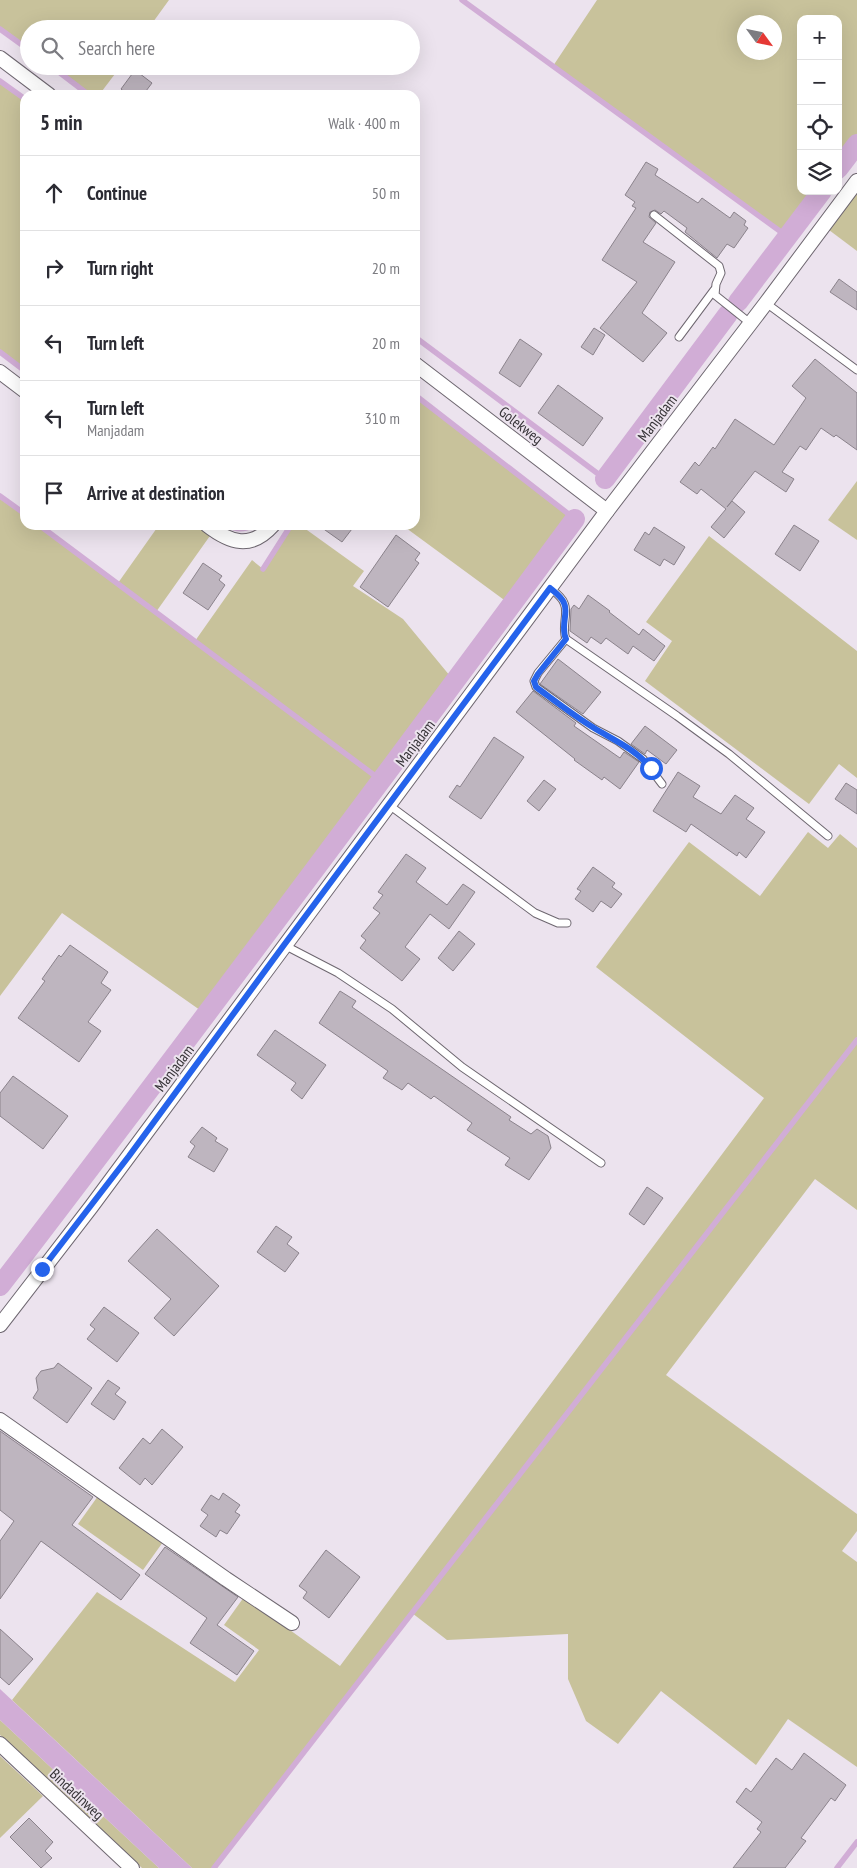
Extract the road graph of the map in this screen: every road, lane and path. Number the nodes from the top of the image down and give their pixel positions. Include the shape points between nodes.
1 (0, 58) edge
2 (20, 73) edge
3 (23, 75) edge
4 (42, 90) edge
5 (857, 181) edge
6 (654, 216) dead end
7 (714, 290) junction
8 (766, 303) junction
9 (750, 323) junction
10 (679, 337) dead end
11 (420, 368) edge
12 (857, 370) edge
13 (0, 372) edge
14 (20, 387) edge
15 (606, 511) junction
16 (215, 530) edge
17 (269, 530) edge
18 (550, 588) junction
19 (566, 639) junction
20 (662, 784) dead end
21 (389, 805) junction
22 (828, 836) dead end
23 (567, 923) dead end
24 (284, 945) junction
25 (601, 1163) dead end
26 (0, 1325) edge
27 (0, 1420) edge
28 (292, 1623) dead end
29 (0, 1744) edge
30 (132, 1868) edge

1 - 2 street
3 - 4 street
5 - 8 street, Manjadam
6 - 7 lane via 719,266 722,270
7 - 9 lane via 715,295
7 - 10 lane
8 - 9 street, Manjadam
8 - 12 lane
9 - 15 street, Manjadam
11 - 15 street, Golekweg
13 - 14 street
15 - 18 street, Manjadam
16 - 17 street via 239,542
18 - 19 lane via 566,607 563,632
18 - 21 street, Manjadam
19 - 20 lane via 538,674 534,681 536,687 644,759
19 - 22 lane via 729,754
21 - 23 lane via 535,913 558,923
21 - 24 street, Manjadam
24 - 25 lane via 338,973 392,1009 462,1067
24 - 26 street, Manjadam
27 - 28 street
29 - 30 street, Bindadinweg

